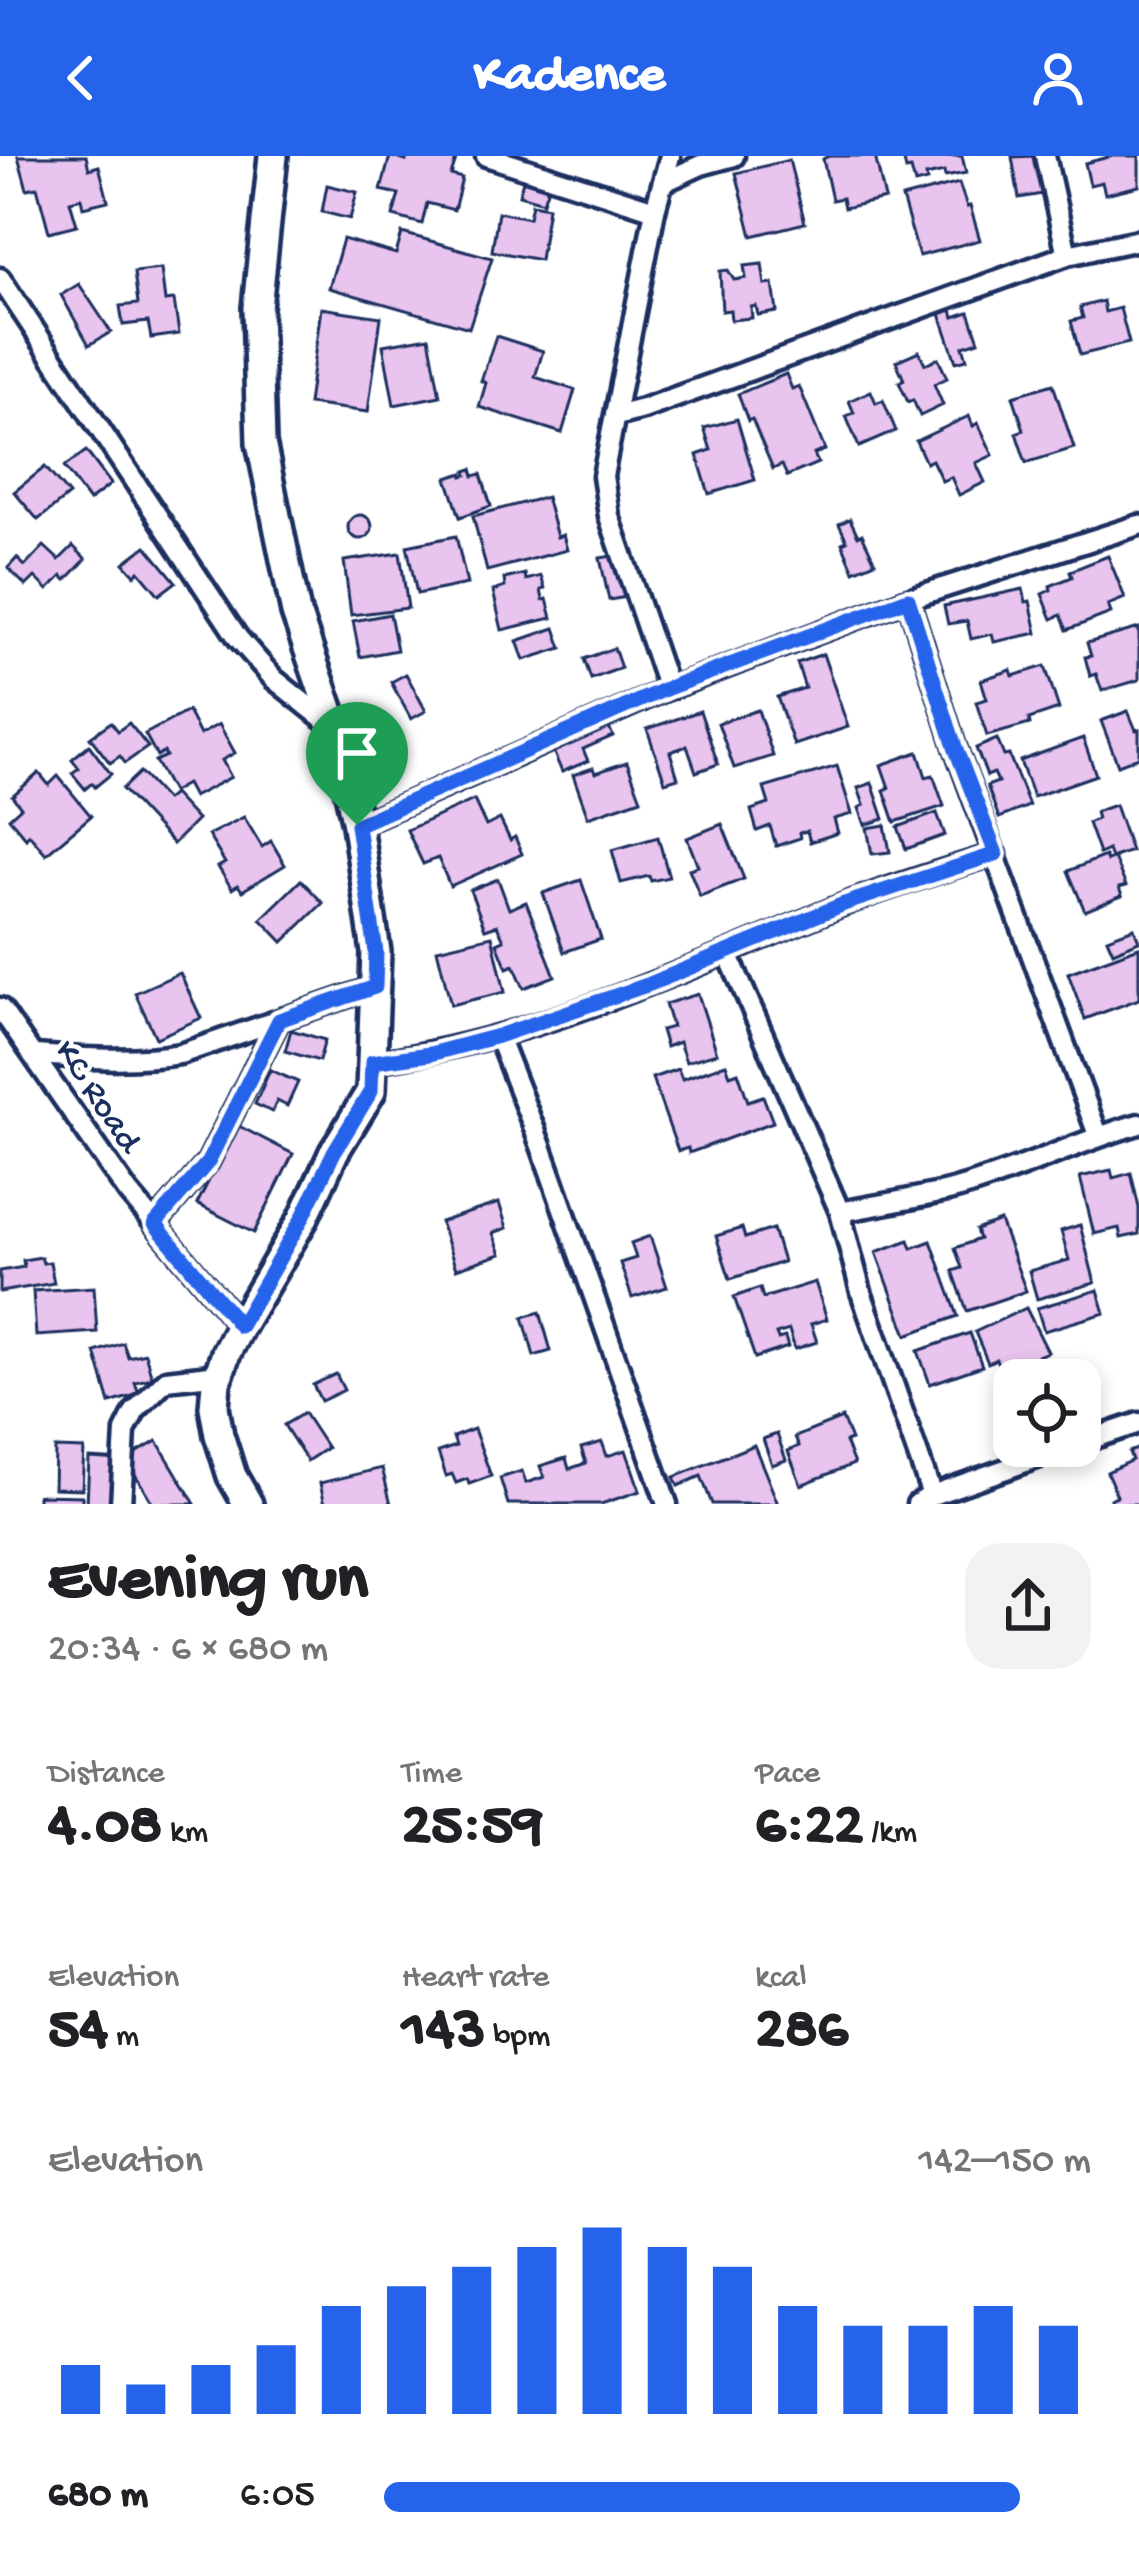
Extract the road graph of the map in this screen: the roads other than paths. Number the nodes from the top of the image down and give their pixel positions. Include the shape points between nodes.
1 (273, 156) edge
2 (486, 156) edge
3 (670, 156) edge
4 (734, 156) edge
5 (1045, 156) edge
6 (664, 182) junction
7 (655, 210) junction
8 (1139, 240) edge
9 (1067, 255) junction
10 (0, 278) edge
11 (616, 416) junction
12 (1139, 525) edge
13 (908, 599) junction
14 (668, 688) junction
15 (336, 729) junction
16 (357, 825) junction
17 (996, 854) junction
18 (728, 954) junction
19 (375, 987) junction
20 (0, 1008) edge
21 (279, 1020) junction
22 (498, 1036) junction
23 (35, 1055) junction
24 (372, 1062) junction
25 (1139, 1124) edge
26 (1098, 1136) junction
27 (841, 1212) junction
28 (155, 1224) junction
29 (240, 1326) junction
30 (219, 1374) junction
31 (1139, 1423) edge
32 (1101, 1436) edge
33 (1014, 1467) edge
34 (925, 1500) edge
35 (121, 1504) edge
36 (248, 1504) edge
37 (667, 1504) edge

1 - 15 street via 257,308 261,443 296,613
2 - 7 street
3 - 6 street
4 - 6 street
5 - 9 street
6 - 7 street
7 - 11 street
8 - 9 street
9 - 11 street
10 - 15 street via 238,638 274,680
11 - 14 street via 603,476 609,517
12 - 13 street
13 - 14 street
13 - 17 street
14 - 16 street
15 - 16 street
16 - 19 street
17 - 18 street via 844,904
17 - 26 street
18 - 22 street
18 - 27 street
19 - 21 street
19 - 24 street
20 - 23 street, KC Road
21 - 23 street via 163,1057
21 - 28 street via 208,1162
22 - 24 street
22 - 37 street
23 - 28 street, KC Road
24 - 29 street via 371,1091
25 - 26 street
26 - 27 street via 952,1190
27 - 34 street
28 - 29 street, KC Road
29 - 30 street
30 - 35 street via 166,1380 135,1412 125,1431
30 - 36 street via 219,1436
31 - 32 street
33 - 34 street

